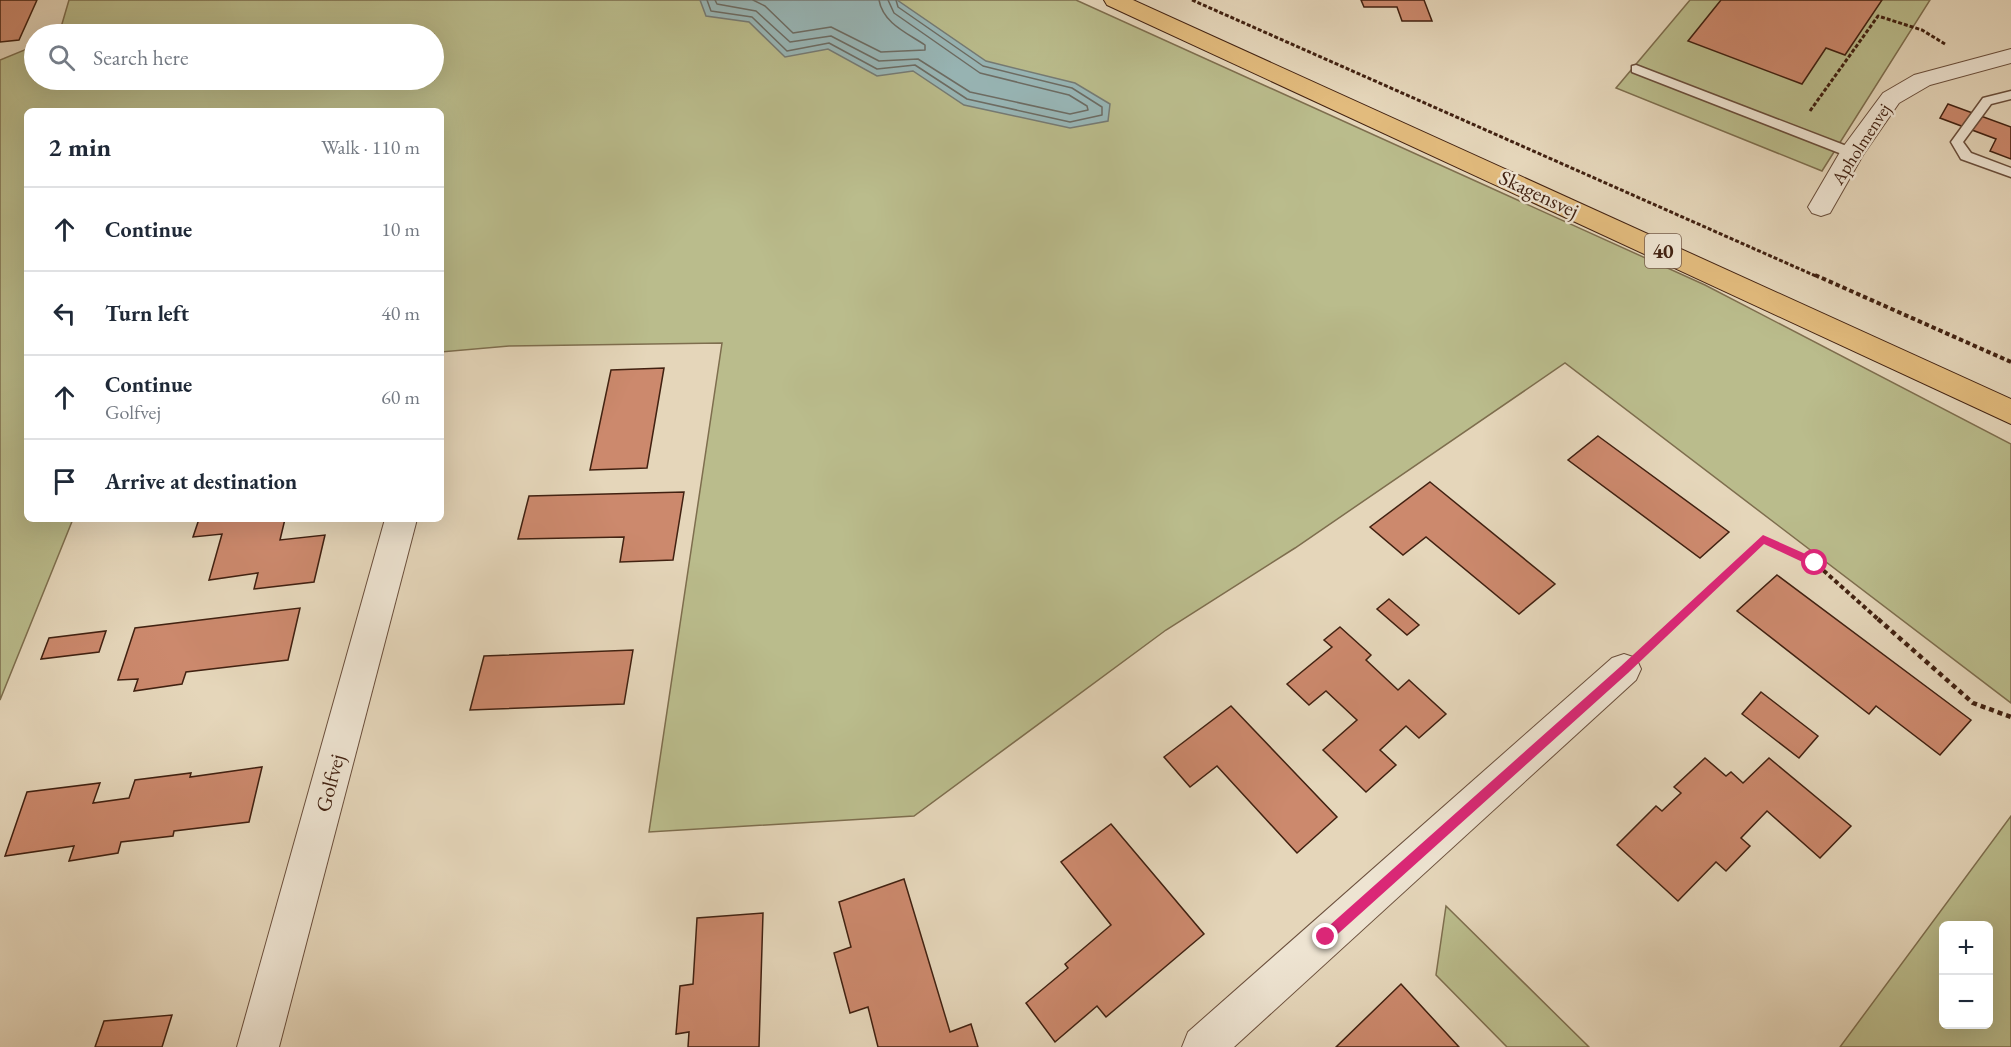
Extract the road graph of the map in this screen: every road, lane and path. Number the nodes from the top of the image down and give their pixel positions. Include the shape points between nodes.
1 (1115, 0) edge
2 (1191, 0) edge
3 (2011, 56) edge
4 (1979, 65) junction
5 (1636, 69) dead end
6 (2011, 95) edge
7 (1796, 131) junction
8 (1852, 153) junction
9 (2011, 173) edge
10 (1821, 207) dead end
11 (2011, 362) edge
12 (1962, 390) junction
13 (2011, 412) edge
14 (2011, 417) edge
15 (400, 522) edge
16 (1624, 669) joint
17 (2011, 717) edge
18 (258, 1047) edge
19 (1203, 1047) edge

1 - 12 main road, Skagensvej / 40
2 - 11 path
3 - 4 street, Apholmenvej
4 - 7 path via 1922,30 1878,16
4 - 8 street, Apholmenvej via 1922,80 1891,98
5 - 7 lane
6 - 9 lane via 1987,101 1957,142 1966,156
7 - 8 lane
8 - 10 street, Apholmenvej
12 - 13 main road, Skagensvej / 40
12 - 14 main road, Skagensvej / 40
15 - 18 street, Golfvej
16 - 17 path via 1763,539 1815,563 1973,703
16 - 19 street

